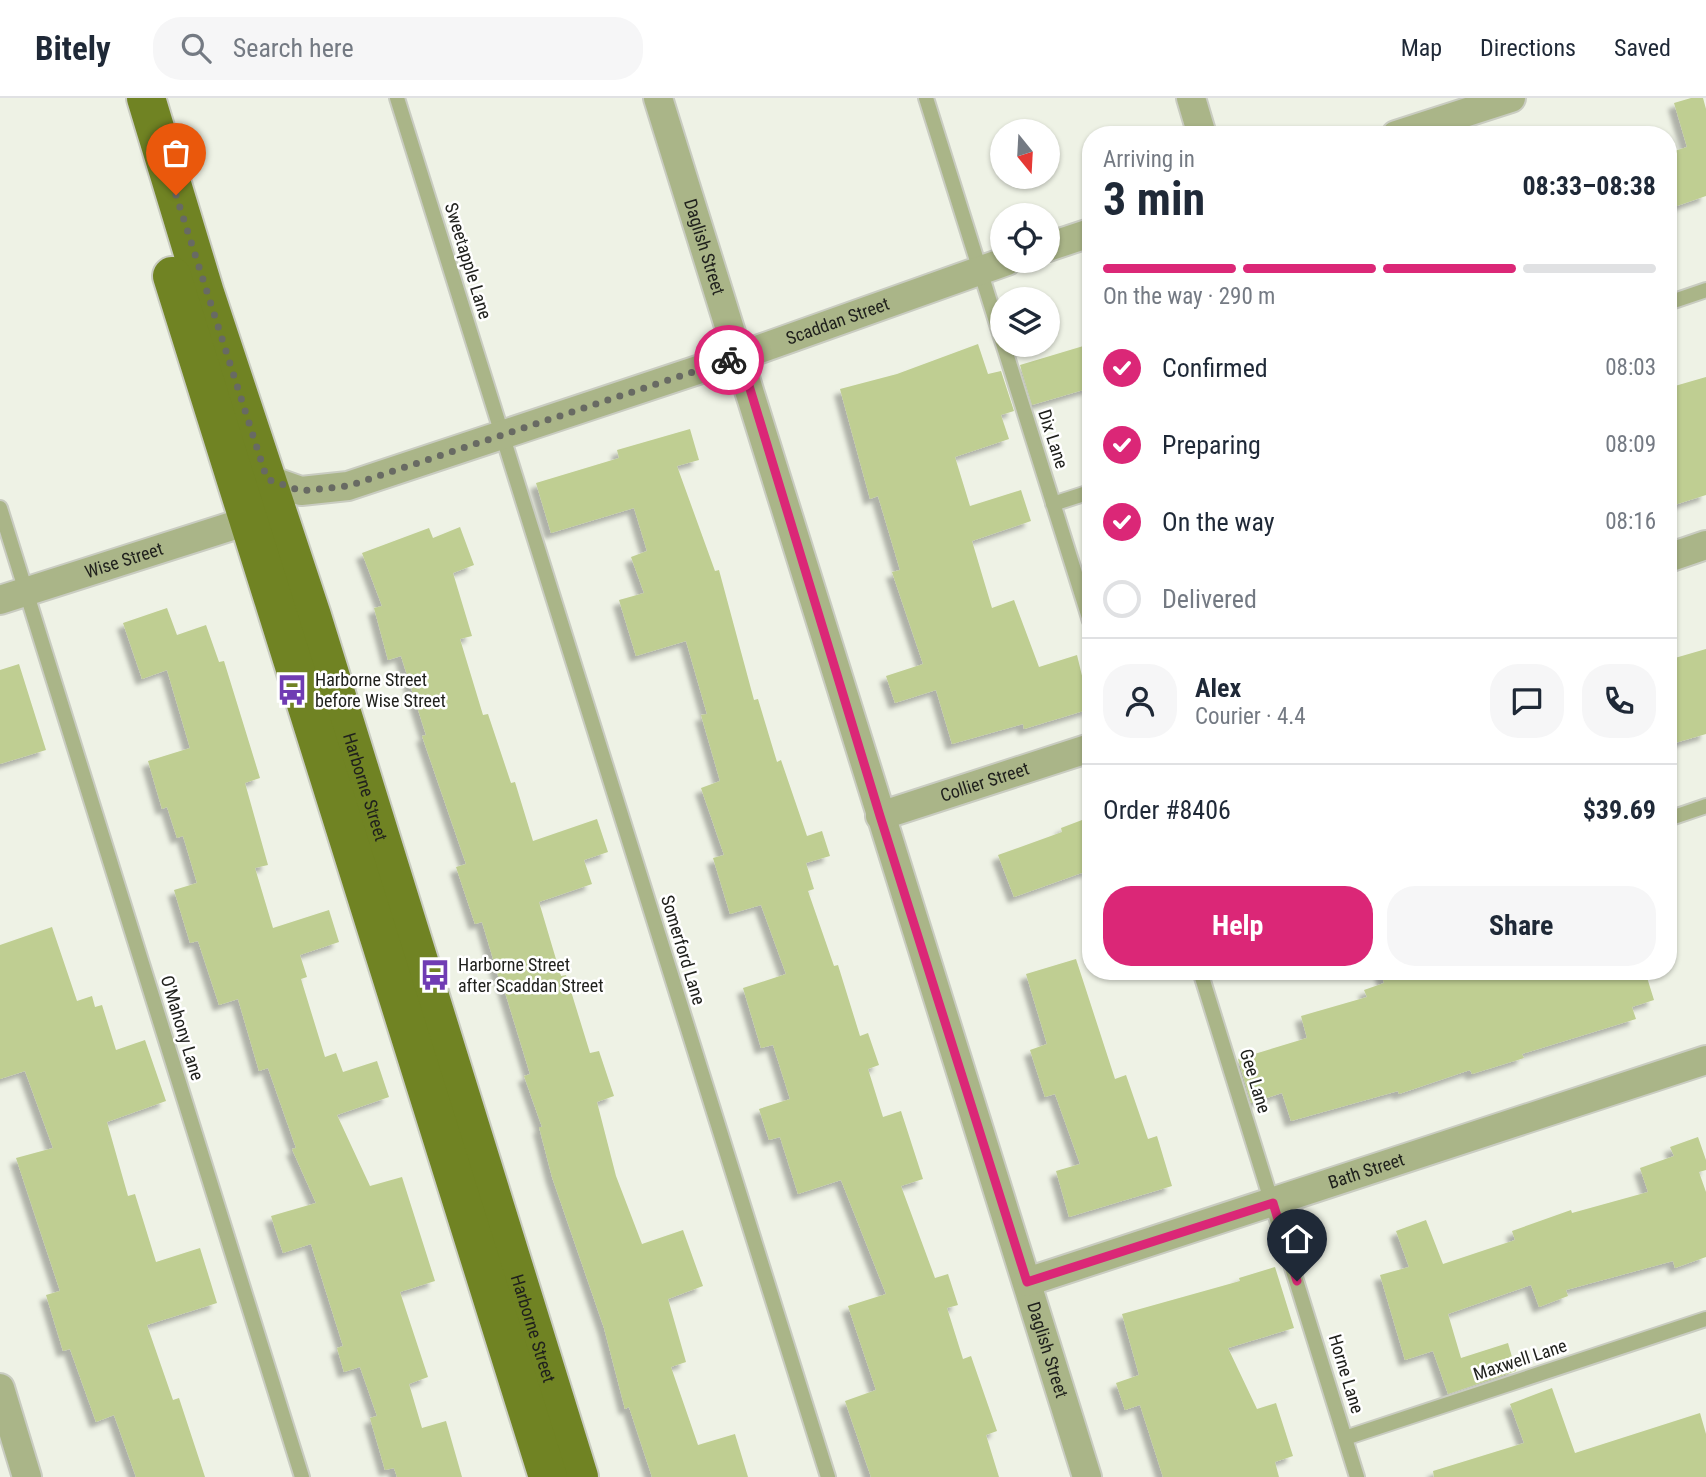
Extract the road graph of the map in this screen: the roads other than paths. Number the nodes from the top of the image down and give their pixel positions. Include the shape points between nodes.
1 (119, 98) edge
2 (146, 98) edge
3 (397, 98) edge
4 (658, 98) edge
5 (926, 98) edge
6 (1191, 98) edge
7 (1511, 98) edge
8 (1454, 107) edge
9 (1199, 126) edge
10 (1415, 126) edge
11 (1082, 236) edge
12 (1060, 243) edge
13 (990, 266) edge
14 (978, 270) junction
15 (1706, 290) edge
16 (1677, 300) edge
17 (740, 356) junction
18 (502, 435) junction
19 (267, 479) junction
20 (1082, 495) edge
21 (1053, 504) junction
22 (0, 508) edge
23 (248, 521) junction
24 (1706, 545) edge
25 (1677, 555) edge
26 (13, 596) edge
27 (1082, 596) edge
28 (1082, 751) edge
29 (1706, 806) edge
30 (880, 816) junction
31 (1677, 816) edge
32 (1203, 980) edge
33 (1706, 1060) edge
34 (1273, 1203) junction
35 (1027, 1282) junction
36 (1706, 1319) edge
37 (0, 1388) edge
38 (1345, 1438) junction
39 (27, 1477) edge
40 (302, 1477) edge
41 (548, 1477) edge
42 (579, 1477) edge
43 (828, 1477) edge
44 (1087, 1477) edge
45 (1357, 1477) edge

1 - 23 main road, Harborne Street
2 - 19 main road, Harborne Street
3 - 18 lane, Sweetapple Lane
4 - 17 street, Daglish Street
5 - 14 lane, Dix Lane
6 - 9 street
7 - 8 street
8 - 10 street
11 - 12 street
13 - 14 street, Scaddan Street
14 - 17 street, Scaddan Street
14 - 21 lane, Dix Lane
15 - 16 lane
17 - 18 street, Scaddan Street
17 - 30 street, Daglish Street
18 - 19 street, Scaddan Street via 348,486 301,491
18 - 43 lane, Somerford Lane
19 - 42 main road, Harborne Street
20 - 21 lane
21 - 27 lane, Dix Lane
22 - 26 lane, O'Mahony Lane
23 - 26 street, Wise Street
23 - 41 main road, Harborne Street
24 - 25 street
26 - 40 lane, O'Mahony Lane
28 - 30 street, Collier Street
29 - 31 lane
30 - 35 street, Daglish Street
32 - 34 lane, Gee Lane
33 - 34 street, Bath Street
34 - 35 street, Bath Street
34 - 38 lane, Horne Lane
35 - 44 street, Daglish Street
36 - 38 lane, Maxwell Lane
37 - 39 street
38 - 45 lane, Horne Lane

